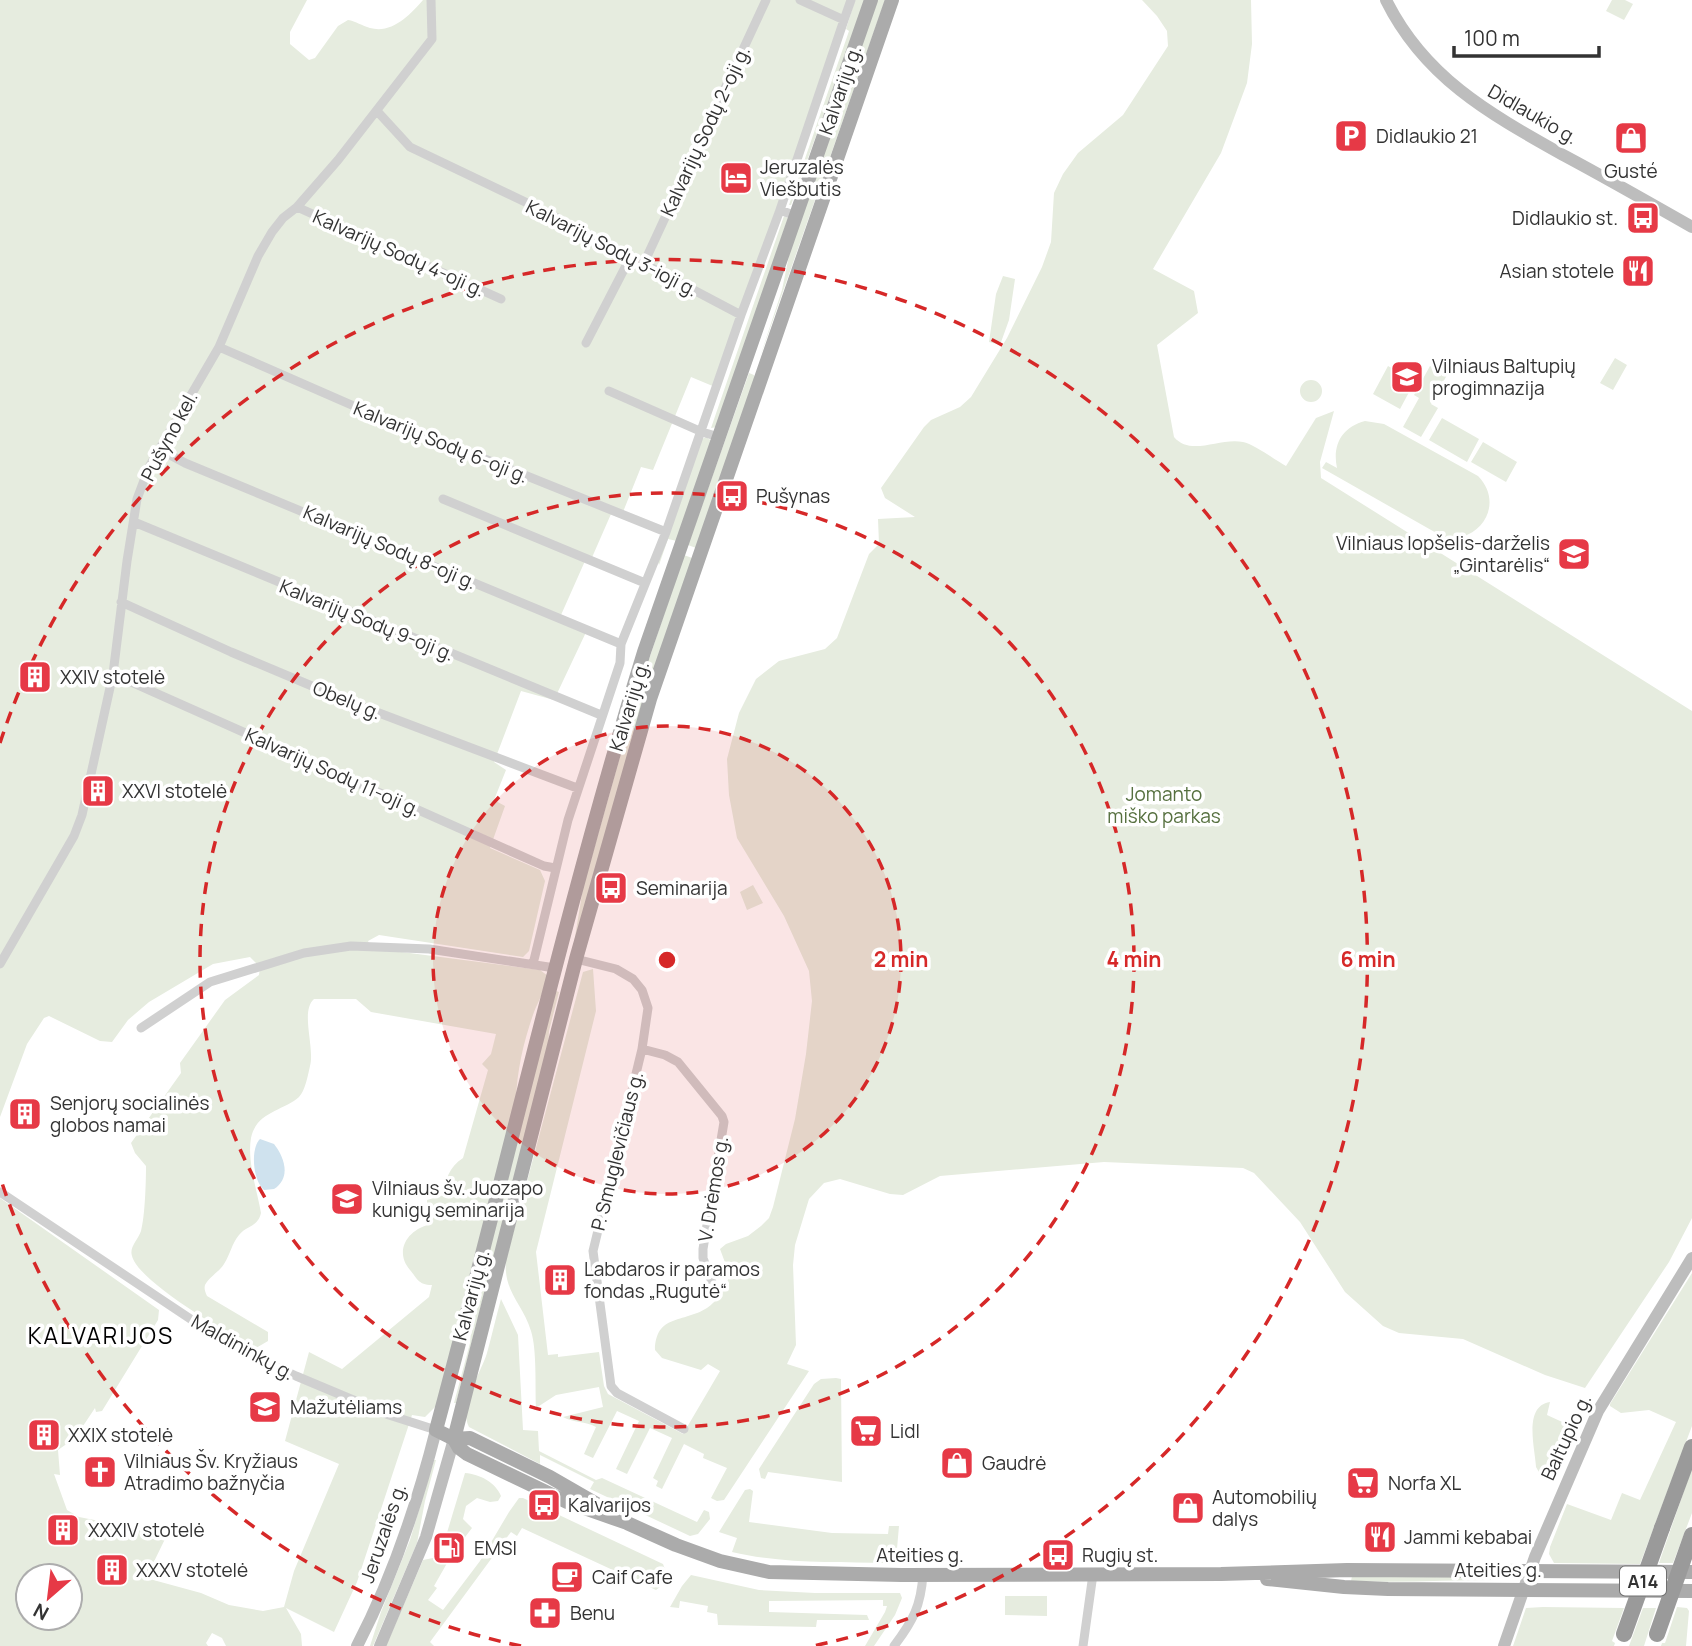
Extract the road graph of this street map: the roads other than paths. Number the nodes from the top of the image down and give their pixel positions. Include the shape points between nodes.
1 (431, 0) edge
2 (766, 0) edge
3 (800, 0) edge
4 (851, 0) edge
5 (871, 0) edge
6 (892, 0) edge
7 (1386, 0) edge
8 (844, 20) junction
9 (377, 111) junction
10 (297, 207) junction
11 (780, 210) junction
12 (796, 216) junction
13 (1692, 227) edge
14 (631, 256) junction
15 (644, 263) junction
16 (501, 299) dead end
17 (741, 315) junction
18 (586, 343) dead end
19 (219, 347) junction
20 (743, 367) junction
21 (762, 373) junction
22 (609, 391) dead end
23 (702, 432) junction
24 (719, 438) junction
25 (159, 449) junction
26 (443, 499) dead end
27 (134, 522) junction
28 (666, 532) junction
29 (645, 583) junction
30 (121, 602) junction
31 (621, 644) junction
32 (113, 674) junction
33 (601, 715) junction
34 (578, 789) junction
35 (555, 868) junction
36 (576, 959) junction
37 (557, 962) junction
38 (0, 964) edge
39 (533, 964) junction
40 (141, 1028) dead end
41 (642, 1049) junction
42 (0, 1192) edge
43 (1692, 1258) edge
44 (713, 1285) dead end
45 (684, 1429) dead end
46 (436, 1430) junction
47 (454, 1439) junction
48 (1692, 1447) edge
49 (1692, 1535) edge
50 (1348, 1570) junction
51 (1530, 1570) junction
52 (1692, 1572) edge
53 (923, 1574) junction
54 (1093, 1574) junction
55 (1221, 1574) junction
56 (1344, 1587) junction
57 (1522, 1588) junction
58 (1692, 1591) edge
59 (1622, 1640) edge
60 (1655, 1640) edge
61 (357, 1646) edge
62 (380, 1646) edge
63 (894, 1646) edge
64 (1083, 1646) edge
65 (1504, 1646) edge

1 - 9 street, Pušyno kel. via 432,39
2 - 15 street, Kalvarijų Sodų 2-oji g.
3 - 8 street
4 - 8 street
5 - 12 main road, Kalvarijų g.
6 - 21 main road, Kalvarijų g.
7 - 13 street, Didlaukio g. via 1428,61 1475,103
8 - 11 street
9 - 10 street, Pušyno kel.
9 - 14 street, Kalvarijų Sodų 3-ioji g. via 410,147
10 - 16 street, Kalvarijų Sodų 4-oji g.
10 - 19 street, Pušyno kel. via 283,218 258,256
11 - 12 street
11 - 17 street
12 - 20 main road, Kalvarijų g.
14 - 15 street, Kalvarijų Sodų 3-ioji g.
14 - 18 street
15 - 17 street, Kalvarijų Sodų 3-ioji g.
17 - 23 street
19 - 25 street, Pušyno kel.
19 - 28 street, Kalvarijų Sodų 6-oji g.
20 - 21 main road
20 - 24 main road, Kalvarijų g.
21 - 36 main road, Kalvarijų g. via 650,699
22 - 23 street
23 - 24 street
23 - 28 street
24 - 37 main road, Kalvarijų g. via 640,664
25 - 27 street, Pušyno kel. via 140,489
25 - 31 street, Kalvarijų Sodų 8-oji g. via 185,464
26 - 29 street
27 - 30 street, Pušyno kel.
27 - 33 street, Kalvarijų Sodų 9-oji g.
28 - 29 street
29 - 31 street
30 - 32 street, Pušyno kel.
30 - 34 street, Obelų g. via 350,702
31 - 33 street via 620,663
32 - 35 street, Kalvarijų Sodų 11-oji g.
32 - 38 street, Pušyno kel. via 82,815
33 - 34 street
34 - 35 street
35 - 39 street
36 - 37 main road
36 - 41 street, P. Smuglevičiaus g. via 615,969 642,990 649,1008
36 - 47 main road, Kalvarijų g.
37 - 39 street
37 - 46 main road, Kalvarijų g.
39 - 40 street via 429,949 351,946 304,953 210,982
41 - 44 street, V. Drėmos g. via 678,1062 724,1122 703,1258
41 - 45 street, P. Smuglevičiaus g. via 594,1258 611,1386
42 - 46 street, Maldininkų g. via 225,1342 389,1415
43 - 51 street, Baltupio g. via 1598,1411
46 - 47 main road, Ateities g.
46 - 61 street, Jeruzalės g. via 396,1561
47 - 53 main road, Ateities g. via 470,1438 579,1492 627,1523 720,1561 769,1572
47 - 62 street, Jeruzalės g. via 426,1537
48 - 59 highway, A14, bridge
49 - 60 highway, A14, bridge
50 - 51 main road, Ateities g.
50 - 55 main road, Ateities g.
50 - 56 main road
51 - 52 main road, Ateities g.
51 - 57 street, Baltupio g.
53 - 54 main road, Ateities g.
53 - 63 street via 914,1617
54 - 55 main road, Ateities g.
54 - 64 street
55 - 56 main road, Ateities g.
56 - 57 main road, Ateities g.
57 - 58 main road, Ateities g.
57 - 65 street, Baltupio g.

